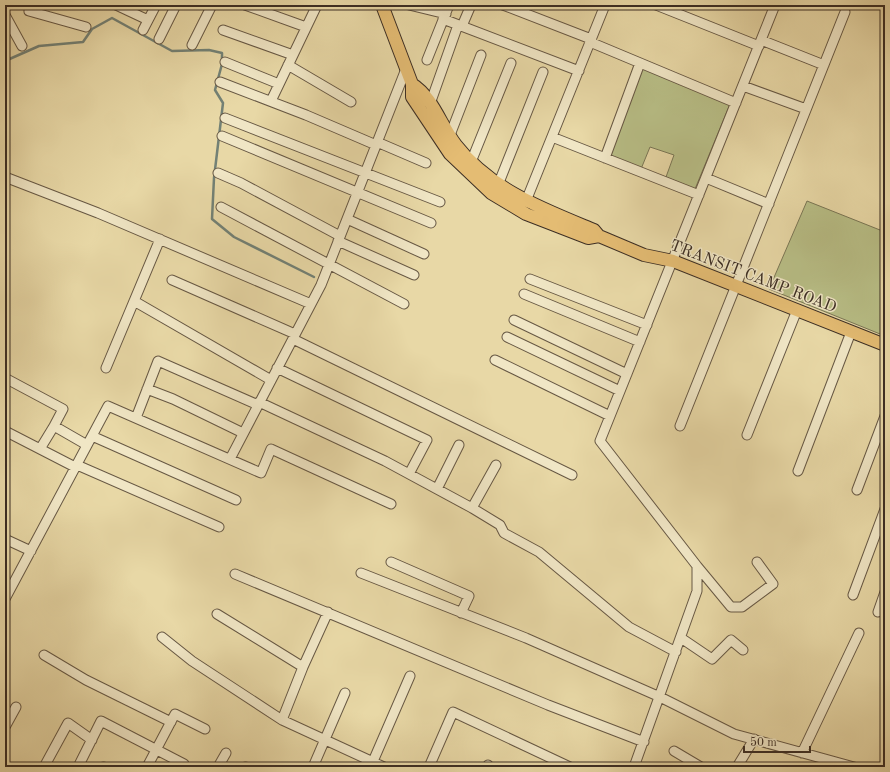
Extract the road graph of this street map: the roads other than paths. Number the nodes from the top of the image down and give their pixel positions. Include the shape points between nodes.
1 (30, 5) edge
2 (116, 5) edge
3 (156, 5) edge
4 (176, 5) edge
5 (212, 5) edge
6 (245, 5) edge
7 (317, 5) edge
8 (382, 5) edge
9 (413, 5) edge
10 (449, 5) edge
11 (471, 5) edge
12 (503, 5) edge
13 (605, 5) edge
14 (775, 5) edge
15 (659, 6) edge
16 (845, 12) dead end
17 (5, 15) edge
18 (444, 16) junction
19 (148, 20) junction
20 (460, 25) junction
21 (86, 27) dead end
22 (306, 28) junction
23 (143, 30) dead end
24 (223, 30) dead end
25 (159, 38) dead end
26 (591, 41) junction
27 (760, 43) junction
28 (192, 44) dead end
29 (22, 46) dead end
30 (293, 55) junction
31 (481, 55) dead end
32 (427, 60) dead end
33 (225, 62) dead end
34 (511, 63) dead end
35 (640, 63) junction
36 (288, 65) junction
37 (824, 65) junction
38 (406, 69) junction
39 (579, 71) junction
40 (543, 72) dead end
41 (220, 82) dead end
42 (280, 84) junction
43 (412, 84) junction
44 (743, 86) junction
45 (272, 101) junction
46 (351, 102) dead end
47 (736, 103) junction
48 (430, 104) junction
49 (806, 109) junction
50 (224, 118) dead end
51 (450, 135) junction
52 (222, 136) dead end
53 (552, 137) junction
54 (377, 143) junction
55 (605, 158) junction
56 (471, 162) junction
57 (426, 163) dead end
58 (366, 171) junction
59 (218, 173) dead end
60 (5, 177) edge
61 (706, 178) junction
62 (498, 185) junction
63 (357, 192) junction
64 (699, 195) junction
65 (440, 202) dead end
66 (520, 202) junction
67 (769, 204) junction
68 (221, 207) dead end
69 (347, 219) junction
70 (432, 223) dead end
71 (160, 239) junction
72 (339, 239) junction
73 (424, 254) dead end
74 (673, 260) junction
75 (329, 265) junction
76 (414, 275) dead end
77 (530, 279) dead end
78 (172, 280) dead end
79 (736, 286) junction
80 (524, 294) dead end
81 (134, 301) junction
82 (311, 304) junction
83 (404, 304) dead end
84 (797, 310) junction
85 (514, 320) dead end
86 (647, 325) junction
87 (851, 332) junction
88 (294, 336) junction
89 (507, 337) dead end
90 (640, 342) junction
91 (885, 345) edge
92 (885, 352) edge
93 (495, 360) dead end
94 (106, 368) dead end
95 (277, 368) junction
96 (627, 374) junction
97 (5, 378) edge
98 (271, 380) junction
99 (147, 389) junction
100 (620, 391) junction
101 (259, 404) junction
102 (610, 416) junction
103 (885, 416) edge
104 (136, 418) junction
105 (54, 426) junction
106 (680, 426) dead end
107 (5, 431) edge
108 (243, 433) junction
109 (747, 435) dead end
110 (92, 436) junction
111 (459, 444) dead end
112 (87, 445) junction
113 (40, 449) junction
114 (230, 459) junction
115 (496, 464) dead end
116 (76, 466) junction
117 (798, 471) dead end
118 (409, 474) junction
119 (572, 475) dead end
120 (437, 489) junction
121 (857, 490) dead end
122 (236, 500) dead end
123 (391, 504) dead end
124 (472, 508) junction
125 (885, 509) edge
126 (219, 527) dead end
127 (5, 539) edge
128 (31, 551) junction
129 (391, 562) dead end
130 (757, 562) dead end
131 (696, 566) junction
132 (361, 573) dead end
133 (235, 574) dead end
134 (885, 592) edge
135 (853, 595) dead end
136 (5, 600) edge
137 (328, 612) junction
138 (878, 612) dead end
139 (461, 613) junction
140 (218, 614) dead end
141 (859, 633) dead end
142 (162, 636) dead end
143 (681, 638) junction
144 (743, 650) dead end
145 (676, 652) junction
146 (44, 655) dead end
147 (303, 667) junction
148 (410, 676) dead end
149 (345, 693) dead end
150 (660, 697) junction
151 (16, 707) dead end
152 (282, 720) junction
153 (171, 722) junction
154 (5, 727) edge
155 (205, 729) dead end
156 (92, 740) junction
157 (324, 740) junction
158 (754, 740) junction
159 (644, 742) junction
160 (157, 748) junction
161 (674, 751) dead end
162 (802, 753) junction
163 (226, 754) dead end
164 (184, 764) dead end
165 (372, 765) edge
166 (837, 765) edge
167 (44, 767) edge
168 (78, 767) edge
169 (148, 767) edge
170 (218, 767) edge
171 (312, 767) edge
172 (384, 767) edge
173 (429, 767) edge
174 (570, 767) edge
175 (634, 767) edge
176 (701, 767) edge
177 (737, 767) edge
178 (854, 767) edge

1 - 21 street via 29,11
2 - 19 street
3 - 19 street
4 - 25 street
5 - 28 street
6 - 22 street
7 - 22 street
8 - 38 main road, TRANSIT CAMP ROAD
9 - 18 street
10 - 18 street
11 - 20 street
12 - 26 street
13 - 26 street
14 - 27 street
15 - 27 street
16 - 37 street
17 - 29 street
18 - 20 street
18 - 32 street
19 - 23 street
20 - 39 street
20 - 48 street
22 - 30 street
24 - 30 street
26 - 35 street
26 - 39 street
27 - 37 street
27 - 44 street
30 - 36 street
31 - 51 street
33 - 42 street
34 - 56 street
35 - 47 street
35 - 55 street
36 - 42 street
36 - 46 street
37 - 49 street
38 - 43 main road, TRANSIT CAMP ROAD
38 - 54 street
39 - 53 street
40 - 62 street
41 - 45 street
42 - 45 street
43 - 48 main road, TRANSIT CAMP ROAD via 421,90
43 - 66 main road, TRANSIT CAMP ROAD via 412,97 450,154 477,182
44 - 47 street
44 - 49 street
45 - 54 street
47 - 61 street
48 - 51 main road, TRANSIT CAMP ROAD
49 - 67 street
50 - 58 street
51 - 56 main road, TRANSIT CAMP ROAD
52 - 63 street
53 - 55 street
53 - 66 street
54 - 57 street
54 - 58 street
55 - 64 street
56 - 62 main road, TRANSIT CAMP ROAD
58 - 63 street
58 - 65 street
59 - 72 street
60 - 71 street
61 - 64 street
61 - 67 street
62 - 66 main road, TRANSIT CAMP ROAD
63 - 69 street
63 - 70 street
64 - 74 street
66 - 74 main road, TRANSIT CAMP ROAD via 594,230 599,236 644,255
67 - 79 street
68 - 75 street
69 - 72 street
69 - 73 street
71 - 81 street
71 - 82 street
72 - 75 street
72 - 76 street
74 - 79 main road, TRANSIT CAMP ROAD
74 - 86 street
75 - 82 street
75 - 83 street
77 - 86 street
78 - 88 street
79 - 84 main road, TRANSIT CAMP ROAD
79 - 106 street
80 - 90 street
81 - 94 street
81 - 98 street
82 - 88 street
84 - 87 main road, TRANSIT CAMP ROAD
84 - 109 street
85 - 96 street
86 - 90 street
87 - 91 main road, TRANSIT CAMP ROAD
87 - 92 main road, TRANSIT CAMP ROAD
87 - 117 street
88 - 95 street
88 - 119 street
89 - 100 street
90 - 96 street
93 - 102 street
95 - 98 street
95 - 118 street via 427,440
96 - 100 street
97 - 105 street via 63,409
98 - 101 street
99 - 101 street via 158,361
99 - 104 street
99 - 108 street via 174,399
100 - 102 street
101 - 108 street
101 - 118 street
102 - 131 street via 600,441
103 - 121 street
104 - 110 street via 108,406
104 - 114 street
105 - 112 street
105 - 113 street
107 - 113 street
108 - 114 street
110 - 112 street
110 - 122 street
111 - 120 street
112 - 116 street
113 - 116 street
114 - 123 street via 261,473 271,449
115 - 124 street
116 - 126 street
116 - 128 street
118 - 120 street
120 - 124 street
124 - 145 street via 500,525 504,533 539,552 629,627
125 - 135 street
127 - 128 street
128 - 136 street
129 - 139 street via 469,596
130 - 131 street via 773,584 742,607 731,606
131 - 143 street via 697,591
132 - 139 street
133 - 137 street
134 - 138 street
137 - 147 street
137 - 159 street via 548,705
139 - 150 street via 526,638
140 - 147 street
141 - 162 street
142 - 152 street via 192,662
143 - 144 street via 712,659 731,640
143 - 145 street
145 - 150 street
146 - 153 street via 86,680
147 - 152 street
148 - 165 street
149 - 157 street
150 - 158 street via 734,734
150 - 159 street
151 - 154 street
152 - 157 street
153 - 155 street via 175,714
153 - 160 street
156 - 160 street via 101,721
156 - 167 street via 68,723
156 - 168 street
157 - 165 street
157 - 171 street
158 - 162 street
158 - 177 street
159 - 175 street
160 - 164 street
160 - 169 street
161 - 176 street
162 - 166 street
163 - 170 street
165 - 172 street
166 - 178 street
173 - 174 street via 453,712

